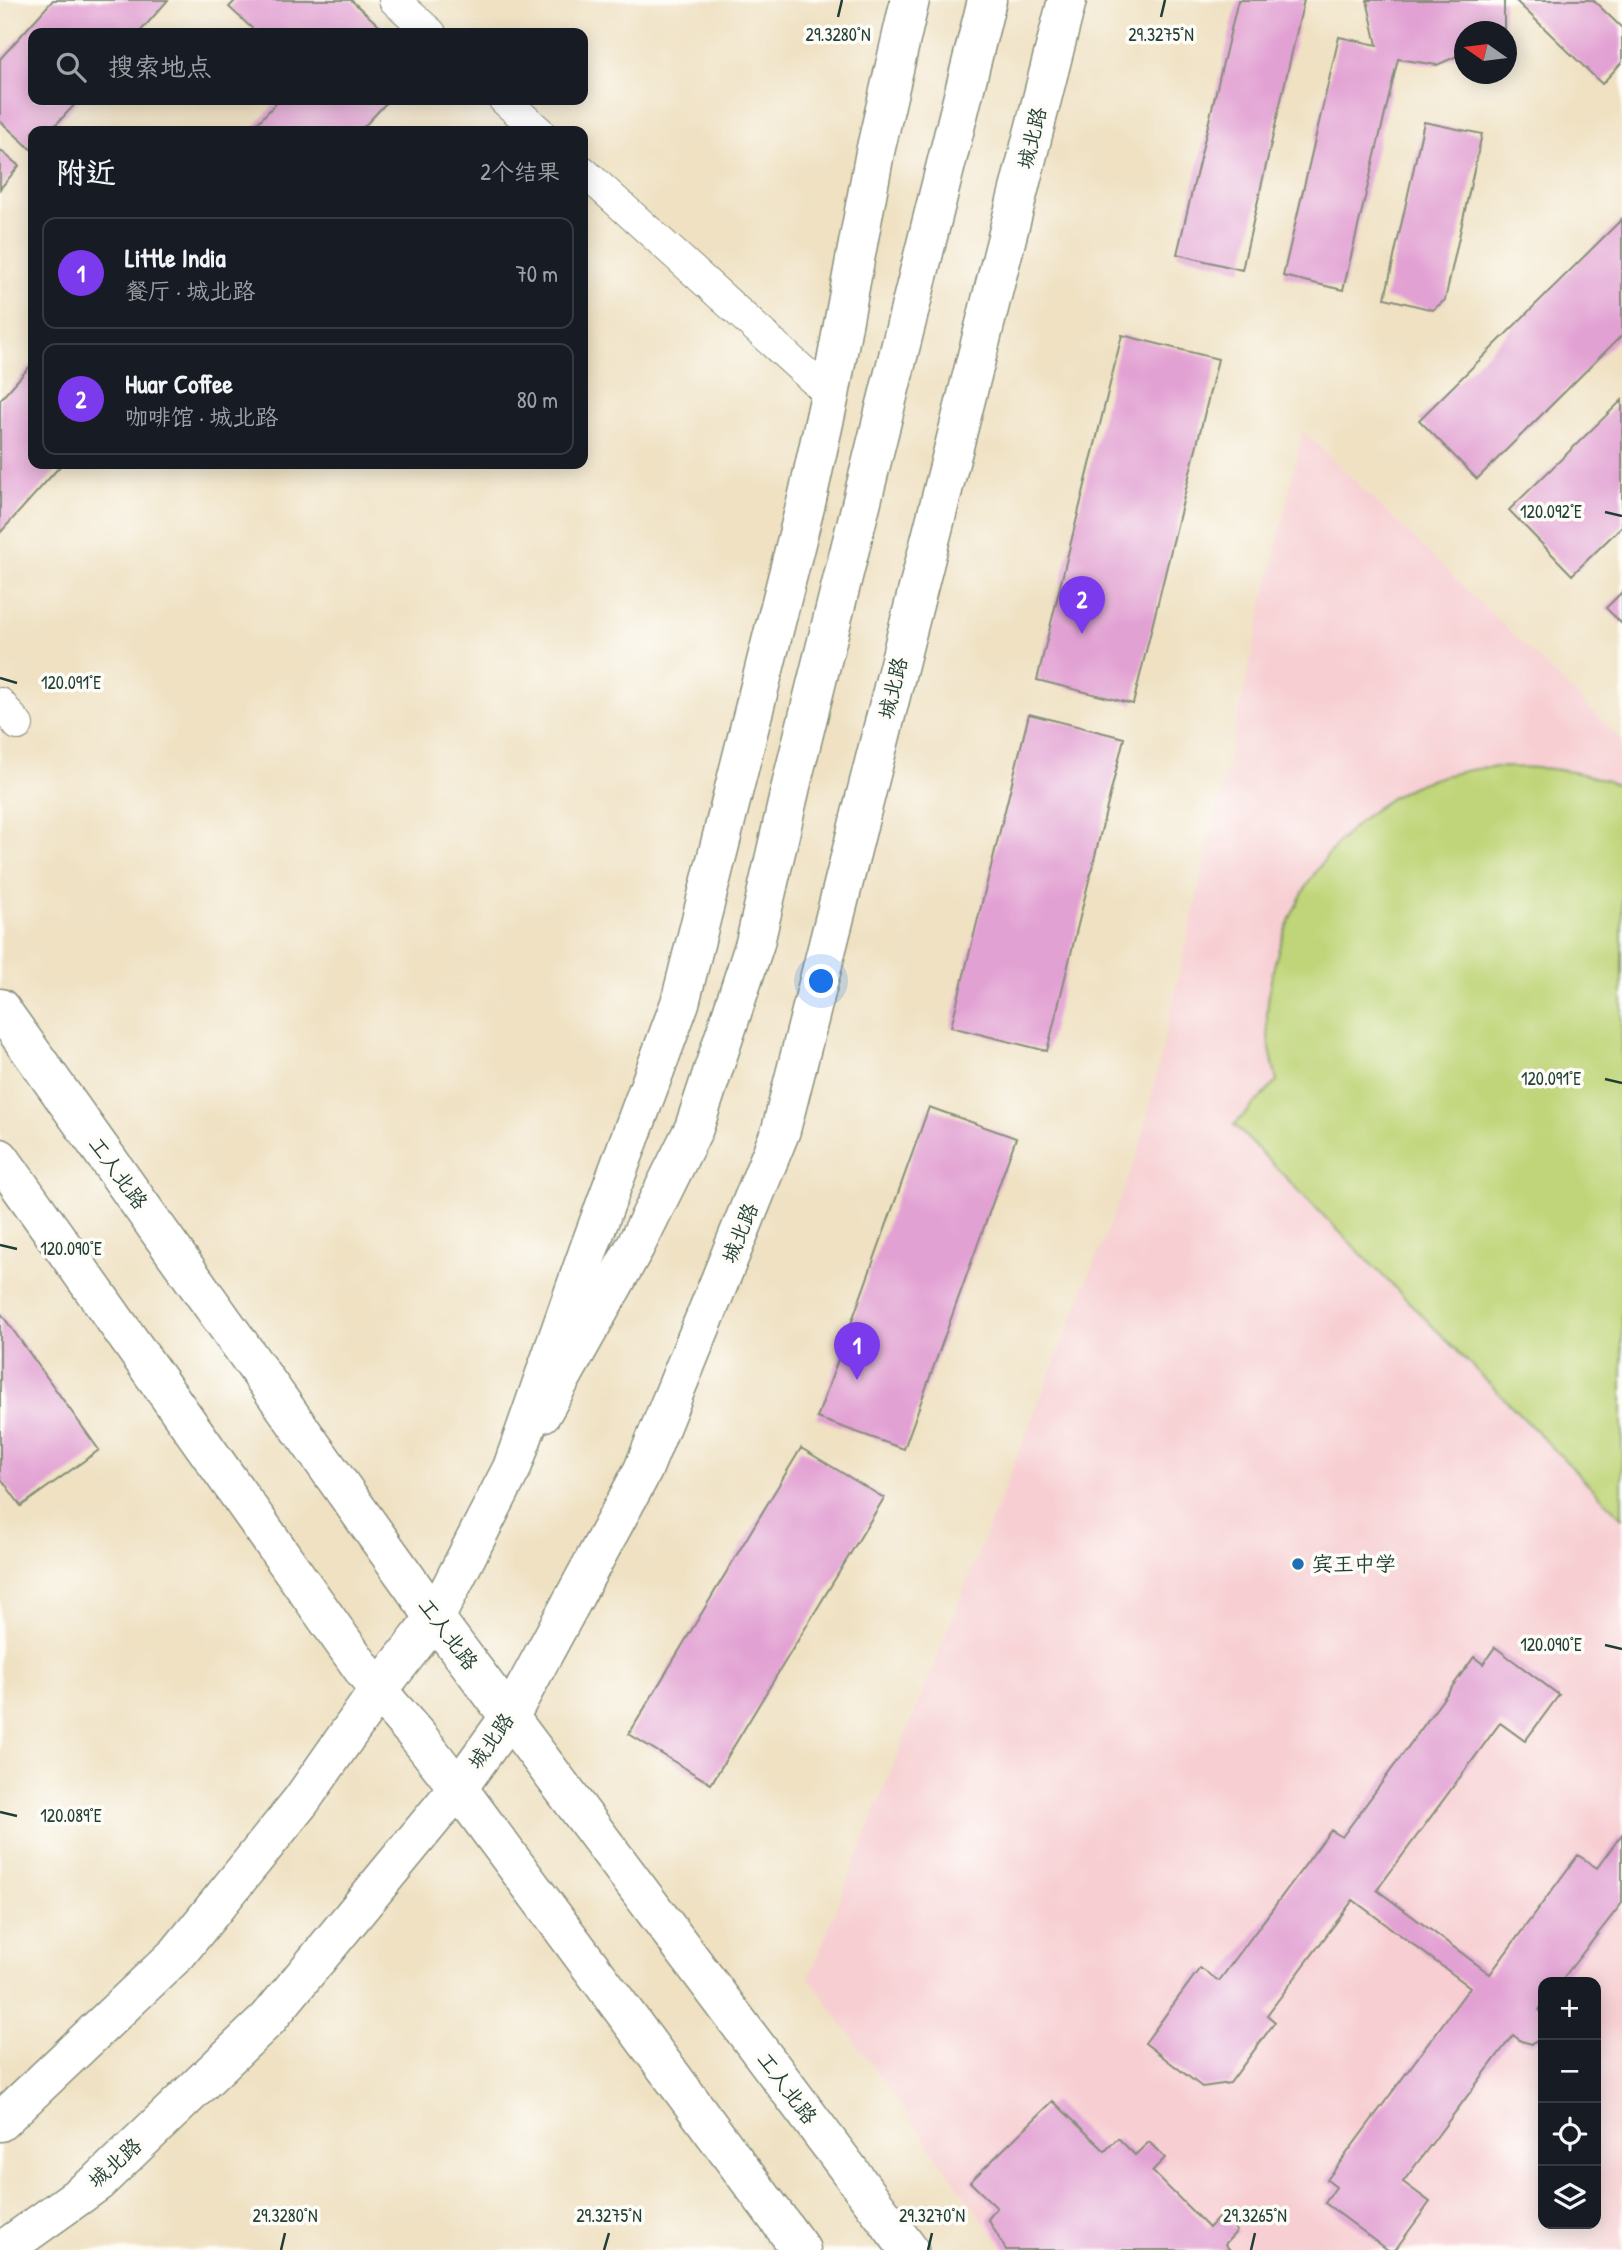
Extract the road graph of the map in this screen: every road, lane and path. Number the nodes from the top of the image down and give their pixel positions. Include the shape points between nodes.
1 (394, 0) edge
2 (910, 0) edge
3 (987, 0) edge
4 (1067, 0) edge
5 (425, 28) edge
6 (510, 105) edge
7 (533, 126) edge
8 (588, 176) edge
9 (830, 395) junction
10 (0, 1008) edge
11 (0, 1158) edge
12 (512, 1468) junction
13 (435, 1618) junction
14 (378, 1691) junction
15 (510, 1716) junction
16 (458, 1788) junction
17 (0, 2122) edge
18 (3, 2250) edge
19 (801, 2250) edge
20 (909, 2250) edge

1 - 5 street
2 - 9 main road via 875,152
3 - 12 main road via 755,943 694,1128 636,1245
4 - 15 main road, 城北路 via 781,1130 643,1470
6 - 7 street
8 - 9 street
9 - 12 main road via 680,1003
10 - 13 main road, 工人北路
11 - 14 main road
12 - 13 main road
13 - 14 main road
13 - 15 main road, 工人北路
14 - 16 main road
14 - 17 main road via 300,1801 178,1954
15 - 16 main road, 城北路
15 - 20 main road, 工人北路
16 - 18 main road, 城北路 via 268,2019 97,2182
16 - 19 main road

